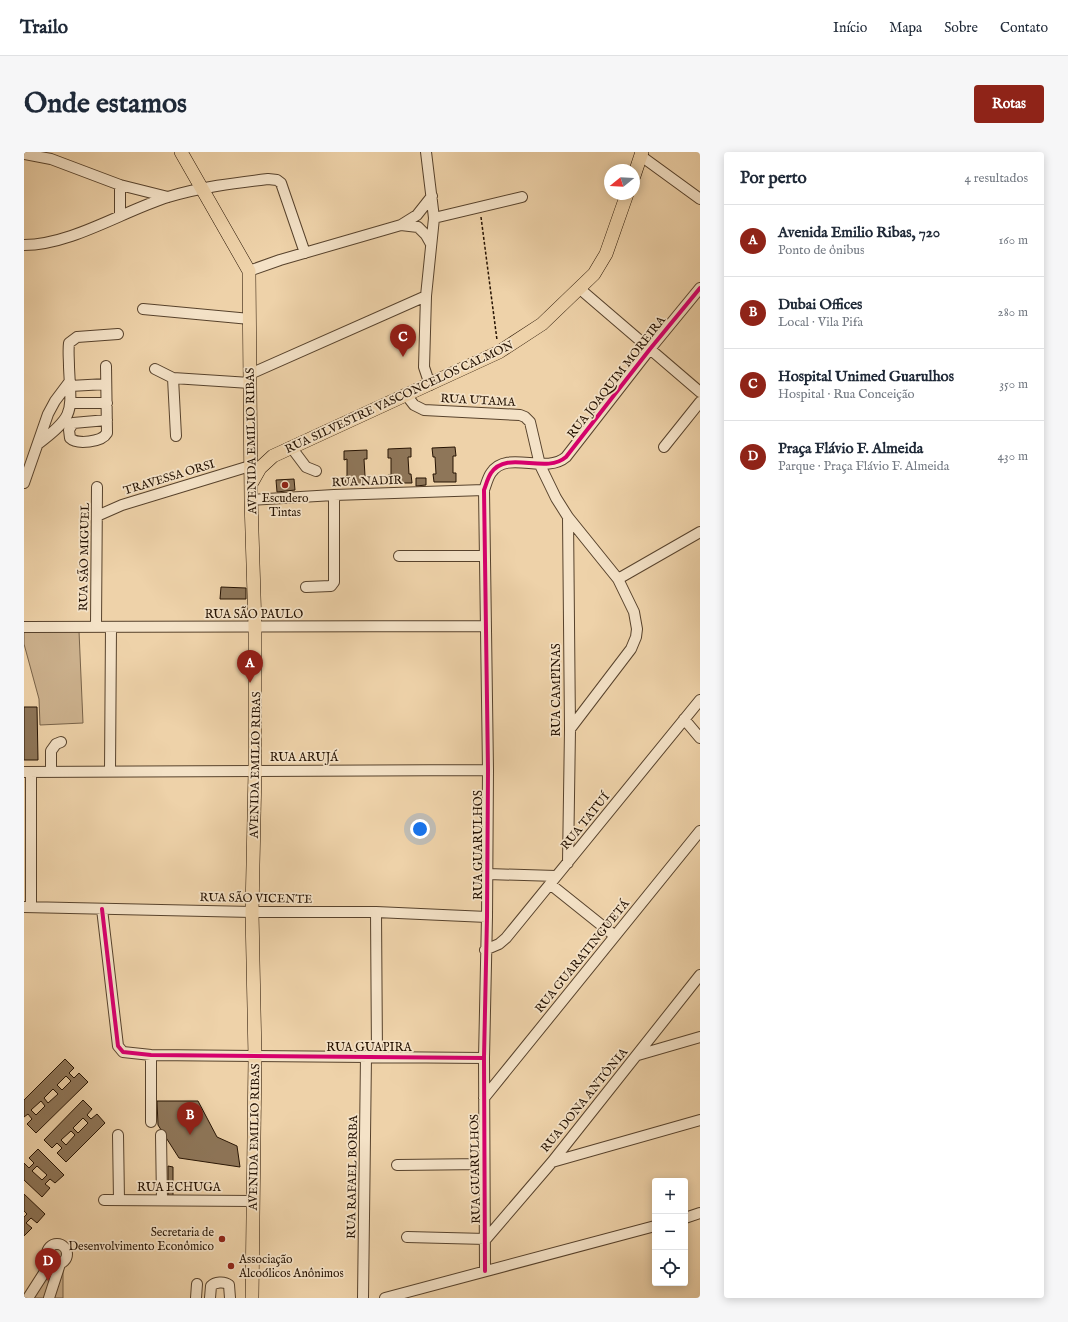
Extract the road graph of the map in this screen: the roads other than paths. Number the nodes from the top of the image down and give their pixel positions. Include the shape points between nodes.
1 (181, 152) edge
2 (426, 152) edge
3 (28, 153) edge
4 (642, 154) edge
5 (53, 156) edge
6 (638, 164) edge
7 (120, 185) junction
8 (202, 188) junction
9 (432, 196) junction
10 (168, 197) junction
11 (522, 197) dead end
12 (700, 199) edge
13 (626, 200) edge
14 (120, 215) junction
15 (434, 218) junction
16 (401, 226) junction
17 (431, 244) junction
18 (24, 245) edge
19 (305, 253) junction
20 (249, 271) junction
21 (700, 288) edge
22 (580, 289) junction
23 (426, 296) junction
24 (143, 309) dead end
25 (250, 319) junction
26 (118, 334) dead end
27 (650, 349) junction
28 (106, 366) dead end
29 (155, 369) dead end
30 (173, 378) junction
31 (250, 378) junction
32 (70, 383) junction
33 (106, 384) junction
34 (430, 385) junction
35 (700, 392) edge
36 (407, 396) junction
37 (107, 402) junction
38 (700, 402) edge
39 (71, 403) junction
40 (107, 420) dead end
41 (250, 434) junction
42 (176, 436) dead end
43 (38, 444) junction
44 (291, 447) junction
45 (664, 447) dead end
46 (273, 456) junction
47 (540, 465) junction
48 (250, 466) junction
49 (316, 471) dead end
50 (24, 483) edge
51 (251, 486) junction
52 (97, 487) dead end
53 (484, 490) junction
54 (334, 495) junction
55 (251, 500) junction
56 (97, 516) junction
57 (568, 517) junction
58 (700, 532) edge
59 (399, 556) dead end
60 (484, 556) junction
61 (618, 579) junction
62 (306, 587) dead end
63 (485, 626) junction
64 (24, 627) edge
65 (96, 627) junction
66 (111, 627) junction
67 (256, 627) junction
68 (700, 700) edge
69 (684, 720) junction
70 (570, 729) junction
71 (700, 738) edge
72 (61, 742) dead end
73 (488, 770) junction
74 (110, 771) junction
75 (256, 771) junction
76 (27, 772) edge
77 (51, 772) junction
78 (700, 830) edge
79 (568, 863) junction
80 (488, 874) junction
81 (553, 880) junction
82 (28, 907) edge
83 (102, 909) junction
84 (252, 912) junction
85 (376, 912) junction
86 (487, 917) junction
87 (615, 936) junction
88 (485, 950) junction
89 (700, 975) edge
90 (700, 1037) edge
91 (638, 1054) junction
92 (151, 1056) junction
93 (366, 1056) junction
94 (377, 1056) junction
95 (255, 1057) junction
96 (484, 1058) junction
97 (484, 1098) junction
98 (700, 1120) edge
99 (151, 1122) dead end
100 (118, 1135) dead end
101 (161, 1135) dead end
102 (552, 1162) junction
103 (484, 1164) junction
104 (397, 1165) dead end
105 (104, 1200) dead end
106 (119, 1200) junction
107 (162, 1200) junction
108 (253, 1200) junction
109 (700, 1214) edge
110 (688, 1217) edge
111 (652, 1227) edge
112 (407, 1238) dead end
113 (486, 1239) junction
114 (485, 1271) junction
115 (197, 1284) dead end
116 (413, 1294) edge
117 (28, 1298) edge
118 (49, 1298) edge
119 (196, 1298) edge
120 (210, 1298) edge
121 (230, 1298) edge
122 (252, 1298) edge
123 (363, 1298) edge
124 (385, 1298) edge

1 - 8 main road
2 - 9 street
3 - 5 street
4 - 6 main road
4 - 12 street
5 - 7 street
7 - 10 street
7 - 14 street
8 - 10 street
8 - 19 street via 277,180 281,183
8 - 20 main road
9 - 15 street
9 - 16 street via 417,215
10 - 14 street
11 - 15 street
13 - 22 main road, RUA SILVESTRE VASCONCELOS CALMON via 606,254 594,274
14 - 18 street via 50,243
15 - 17 street
16 - 17 street via 418,227
16 - 19 street
17 - 23 street
19 - 20 street
20 - 25 main road, AVENIDA EMILIO RIBAS
21 - 27 street, RUA JOAQUIM MOREIRA
22 - 27 street
22 - 34 main road, RUA SILVESTRE VASCONCELOS CALMON via 542,324 521,339
23 - 31 street
23 - 34 street via 424,367
24 - 25 street
25 - 31 main road, AVENIDA EMILIO RIBAS
26 - 32 street via 72,339 68,347
27 - 35 street
27 - 47 street, RUA JOAQUIM MOREIRA via 566,457 555,464
28 - 33 street
29 - 30 street
30 - 31 street
30 - 42 street
31 - 41 main road, AVENIDA EMILIO RIBAS
32 - 33 street
32 - 39 street
32 - 43 street via 48,414
33 - 37 street
34 - 36 main road, RUA SILVESTRE VASCONCELOS CALMON
36 - 44 main road, RUA SILVESTRE VASCONCELOS CALMON
36 - 47 street, RUA UTAMA via 414,405 424,410 525,417 530,422
37 - 39 street
37 - 40 street
38 - 45 street
39 - 43 street via 67,418 60,427
41 - 46 main road via 258,448
41 - 48 main road, AVENIDA EMILIO RIBAS
43 - 50 street
44 - 46 main road, RUA SILVESTRE VASCONCELOS CALMON
44 - 49 street via 306,467
46 - 51 main road, RUA SILVESTRE VASCONCELOS CALMON via 260,468
47 - 53 street, RUA GUARULHOS via 514,462 497,467 491,472
47 - 57 street, RUA UTAMA
48 - 51 main road, AVENIDA EMILIO RIBAS
48 - 56 street, TRAVESSA ORSI via 122,505
51 - 55 main road, AVENIDA EMILIO RIBAS
52 - 56 street, RUA SÃO MIGUEL
53 - 54 street, RUA NADIR
53 - 60 street, RUA GUARULHOS
54 - 55 street, RUA NADIR
54 - 62 street via 334,582 331,586
55 - 67 main road, AVENIDA EMILIO RIBAS
56 - 65 street, RUA SÃO MIGUEL
57 - 61 street, RUA UTAMA
57 - 70 street, RUA CAMPINAS
58 - 61 street
59 - 60 street
60 - 63 street, RUA GUARULHOS
61 - 70 street, RUA UTAMA via 635,617 636,637 631,649
63 - 67 street, RUA SÃO PAULO
63 - 73 street, RUA GUARULHOS
64 - 65 street, RUA SÃO PAULO
65 - 66 street, RUA SÃO PAULO
66 - 67 street, RUA SÃO PAULO
66 - 74 street
67 - 75 main road, AVENIDA EMILIO RIBAS
68 - 69 street, RUA TATUÍ
69 - 71 street
69 - 79 street, RUA TATUÍ
70 - 79 street, RUA CAMPINAS
72 - 77 street via 51,751
73 - 75 street, RUA ARUJÁ
73 - 80 street, RUA GUARULHOS
74 - 75 street, RUA ARUJÁ
74 - 77 street, RUA ARUJÁ
75 - 84 main road, AVENIDA EMILIO RIBAS
76 - 77 street, RUA ARUJÁ
76 - 82 street
78 - 87 street, RUA GUARATINGUETÁ
79 - 81 street, RUA TATUÍ
80 - 81 street
80 - 86 street, RUA GUARULHOS
81 - 87 street
81 - 88 street, RUA TATUÍ via 506,938
82 - 83 street, RUA SÃO VICENTE
83 - 84 street, RUA SÃO VICENTE
83 - 92 street, RUA GUAPIRA via 118,1046 123,1052
84 - 85 street, RUA SÃO VICENTE
84 - 95 main road, AVENIDA EMILIO RIBAS
85 - 86 street, RUA SÃO VICENTE
85 - 94 street
86 - 88 street, RUA GUARULHOS
87 - 97 street, RUA GUARATINGUETÁ
88 - 96 street, RUA GUARULHOS
89 - 91 street, RUA DONA ANTÔNIA
90 - 91 street
91 - 102 street, RUA DONA ANTÔNIA
92 - 95 street, RUA GUAPIRA
92 - 99 street
93 - 94 street, RUA GUAPIRA
93 - 95 street, RUA GUAPIRA
93 - 123 street, RUA RAFAEL BORBA
94 - 96 street, RUA GUAPIRA
95 - 108 main road, AVENIDA EMILIO RIBAS
96 - 97 street, RUA GUARULHOS
97 - 103 street, RUA GUARULHOS
98 - 102 street
100 - 106 street
101 - 107 street
102 - 113 street, RUA DONA ANTÔNIA
103 - 104 street
103 - 113 street, RUA GUARULHOS
105 - 106 street, RUA ECHUGA
106 - 107 street, RUA ECHUGA
107 - 108 street, RUA ECHUGA
108 - 122 main road, AVENIDA EMILIO RIBAS
109 - 110 street
111 - 114 street
112 - 113 street
113 - 114 street, RUA GUARULHOS
114 - 116 street
115 - 119 street
116 - 124 street
117 - 118 street via 56,1263
120 - 121 street via 211,1286 224,1282 229,1285

